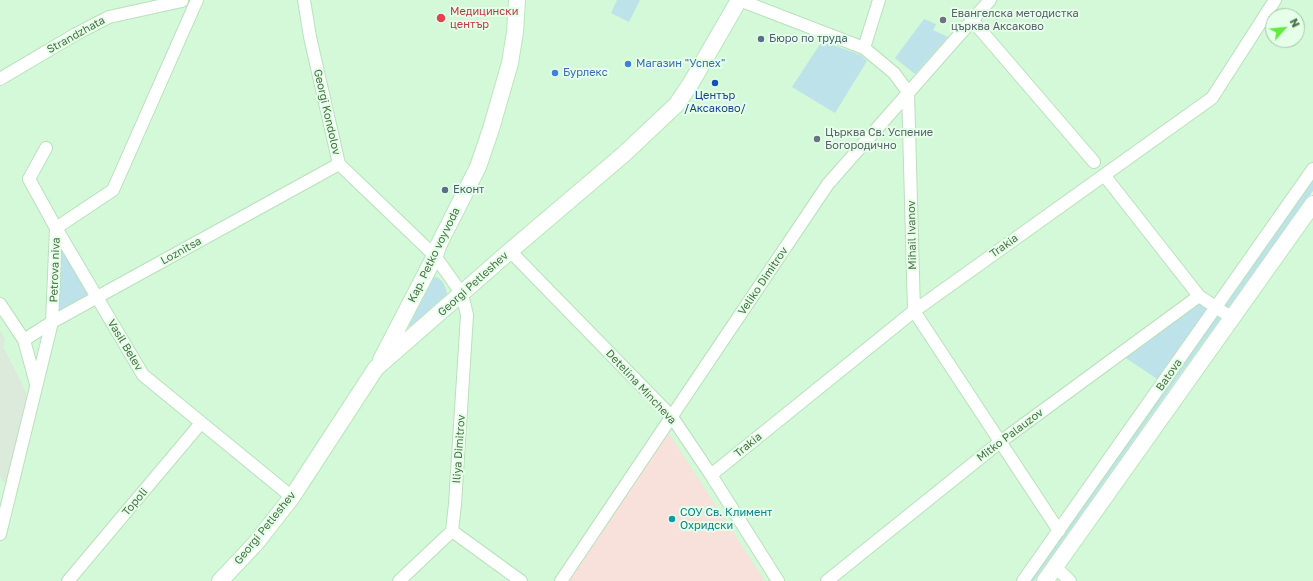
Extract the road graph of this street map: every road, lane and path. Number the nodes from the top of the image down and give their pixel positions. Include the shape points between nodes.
1 (197, 0) edge
2 (304, 0) edge
3 (517, 0) edge
4 (739, 0) edge
5 (879, 0) edge
6 (990, 0) edge
7 (1275, 0) edge
8 (182, 2) dead end
9 (972, 20) junction
10 (864, 48) junction
11 (0, 79) edge
12 (908, 92) junction
13 (46, 148) dead end
14 (1094, 162) dead end
15 (339, 164) junction
16 (1313, 169) edge
17 (1104, 175) junction
18 (1313, 204) edge
19 (56, 228) junction
20 (510, 251) junction
21 (435, 256) junction
22 (462, 294) junction
23 (1199, 296) junction
24 (97, 298) junction
25 (0, 304) edge
26 (1216, 307) junction
27 (914, 311) junction
28 (1232, 318) junction
29 (52, 322) junction
30 (24, 340) junction
31 (376, 368) junction
32 (36, 385) junction
33 (672, 417) junction
34 (201, 422) junction
35 (1000, 442) junction
36 (711, 475) junction
37 (292, 497) junction
38 (452, 531) junction
39 (1059, 531) junction
40 (0, 534) edge
41 (1054, 567) junction
42 (68, 581) edge
43 (220, 581) edge
44 (399, 581) edge
45 (521, 581) edge
46 (561, 581) edge
47 (778, 581) edge
48 (826, 581) edge
49 (1024, 581) edge
50 (1045, 581) edge
51 (1070, 581) edge

1 - 19 street, Petrova niva via 113,190
2 - 15 street, Georgi Kondolov
3 - 21 main road, Kap. Petko voyvoda via 510,63 488,137 478,167
4 - 10 street
4 - 20 main road, Georgi Petleshev via 677,104 624,154
5 - 10 street
6 - 9 street, Veliko Dimitrov
7 - 17 street, Trakia via 1212,98
8 - 11 street, Strandzhata via 109,17
9 - 12 street, Veliko Dimitrov
9 - 14 street
10 - 12 street via 894,73
12 - 27 street, Mihail Ivanov
12 - 33 street, Veliko Dimitrov via 828,184
13 - 19 street, Vasil Belev via 29,179
15 - 21 street, Georgi Kondolov
15 - 24 street, Loznitsa
16 - 26 street, Batova
17 - 23 street
17 - 27 street, Trakia
18 - 28 main road
19 - 24 street, Vasil Belev
19 - 29 street, Petrova niva
20 - 22 main road, Georgi Petleshev
20 - 33 street, Detelina Mincheva
21 - 22 street, Georgi Kondolov
21 - 31 main road, Kap. Petko voyvoda
22 - 31 main road, Georgi Petleshev
22 - 38 street, Iliya Dimitrov via 467,315
23 - 26 street
23 - 35 street, Mitko Palauzov
24 - 29 street, Loznitsa
24 - 34 street, Vasil Belev via 143,375
25 - 30 street
26 - 28 street
26 - 39 street, Batova
27 - 35 street
27 - 36 street, Trakia
28 - 41 main road
29 - 30 street, Loznitsa
29 - 32 street, Petrova niva
30 - 32 street
31 - 37 main road, Georgi Petleshev
32 - 40 street, Petrova niva
33 - 36 street, Detelina Mincheva
33 - 46 street, Veliko Dimitrov
34 - 37 street, Vasil Belev
34 - 42 street, Topoli
35 - 39 street
35 - 48 street, Mitko Palauzov
36 - 47 street, Detelina Mincheva
37 - 43 main road, Georgi Petleshev via 256,543
38 - 44 street
38 - 45 street
39 - 49 street, Batova
41 - 50 main road
41 - 51 street

